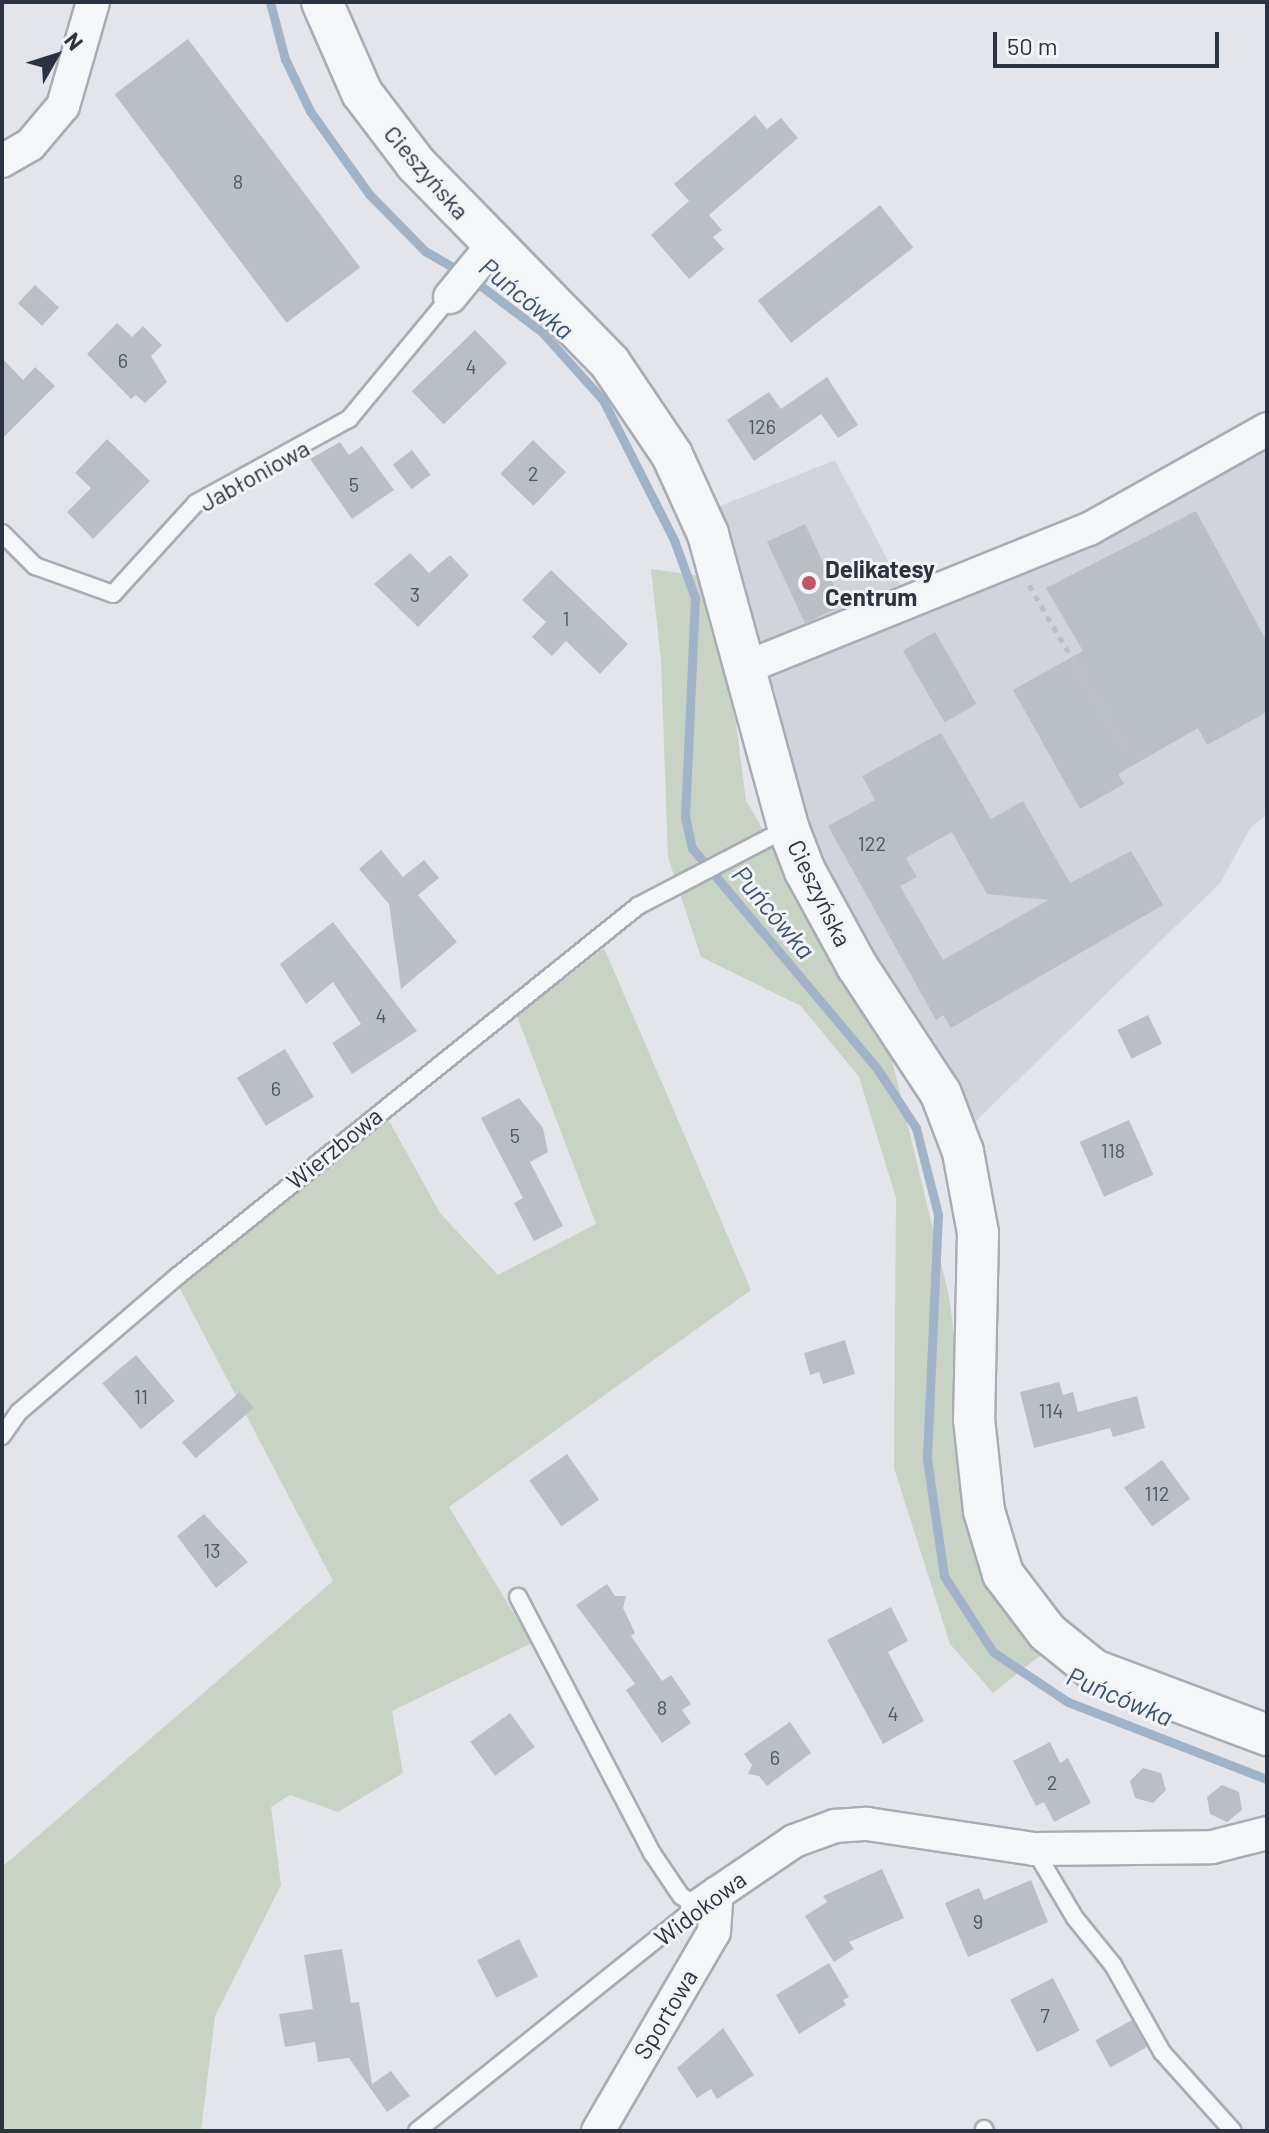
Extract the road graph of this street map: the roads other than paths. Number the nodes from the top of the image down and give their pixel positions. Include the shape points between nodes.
1 (93, 2) edge
2 (322, 2) edge
3 (2, 161) edge
4 (484, 256) junction
5 (450, 297) joint
6 (1267, 429) edge
7 (2, 533) edge
8 (747, 667) junction
9 (788, 827) junction
10 (2, 1436) edge
11 (518, 1597) dead end
12 (1267, 1735) edge
13 (1267, 1833) edge
14 (1034, 1849) junction
15 (707, 1900) junction
16 (417, 2131) edge
17 (598, 2131) edge
18 (1233, 2131) edge

1 - 3 street via 63,106 30,145
2 - 4 street, Cieszyńska via 362,93
4 - 5 street
4 - 8 street, Cieszyńska via 610,363 672,455 714,552
5 - 7 lane, Jabłoniowa via 349,419 196,503 113,594 35,566
6 - 8 street via 1089,529
8 - 9 street, Cieszyńska
9 - 10 lane, Wierzbowa via 638,906 419,1078 36,1398
9 - 12 street, Cieszyńska via 827,916 941,1094 963,1152 978,1233 974,1419 984,1511 1003,1574 1047,1632 1094,1670
11 - 15 lane via 652,1853 681,1896
13 - 14 street, Widokowa via 1212,1847
14 - 15 street, Widokowa via 867,1824 835,1826 794,1841
14 - 18 lane via 1075,1918 1113,1965 1162,2052
15 - 16 lane, Widokowa
15 - 17 street, Sportowa via 714,1932

